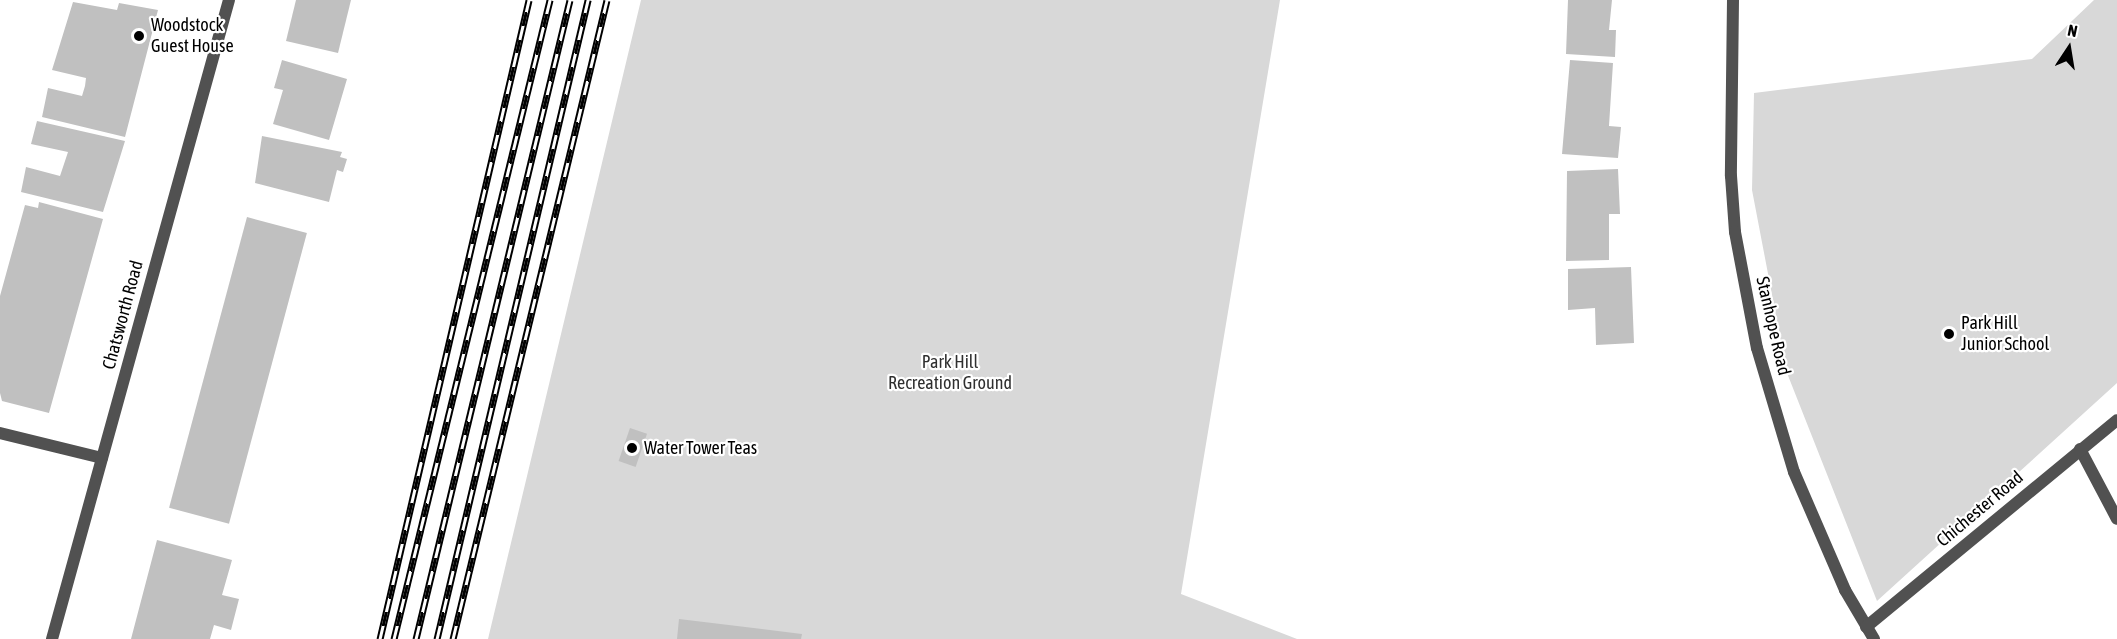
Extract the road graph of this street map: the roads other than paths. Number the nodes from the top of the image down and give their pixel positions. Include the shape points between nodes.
1 (229, 0) edge
2 (1732, 0) edge
3 (2117, 420) edge
4 (0, 433) edge
5 (2080, 449) junction
6 (102, 458) junction
7 (2117, 519) edge
8 (1866, 627) junction
9 (52, 639) edge
10 (1874, 639) edge

1 - 6 street, Chatsworth Road
2 - 8 street, Stanhope Road via 1731,176 1745,291 1794,472 1845,590
3 - 5 street, Chichester Road
4 - 6 street
5 - 7 street
5 - 8 street, Chichester Road
6 - 9 street, Chatsworth Road
8 - 10 street, Stanhope Road

